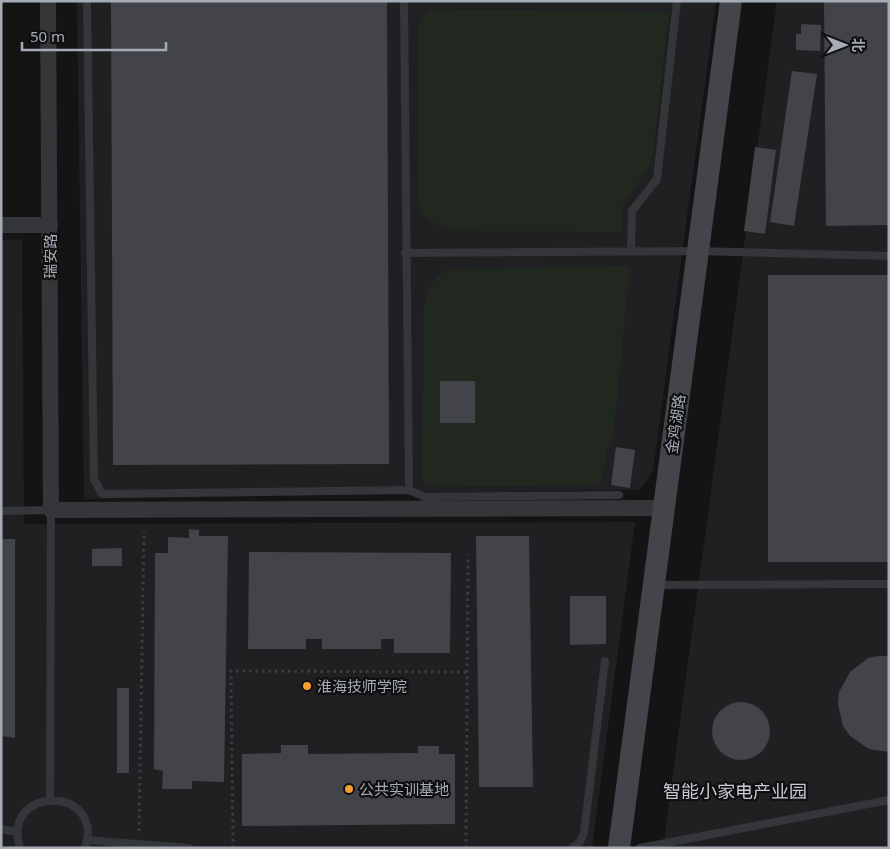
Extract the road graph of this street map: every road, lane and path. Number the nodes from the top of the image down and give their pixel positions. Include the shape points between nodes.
1 (48, 1) edge
2 (87, 1) edge
3 (404, 1) edge
4 (677, 1) edge
5 (731, 1) edge
6 (1, 225) edge
7 (50, 225) junction
8 (631, 251) junction
9 (698, 251) junction
10 (405, 253) junction
11 (889, 256) edge
12 (409, 490) junction
13 (619, 495) dead end
14 (664, 508) junction
15 (51, 510) junction
16 (1, 511) edge
17 (144, 531) dead end
18 (468, 555) dead end
19 (653, 584) junction
20 (887, 584) dead end
21 (605, 661) dead end
22 (467, 672) junction
23 (50, 799) junction
24 (889, 800) edge
25 (1, 829) edge
26 (17, 832) junction
27 (86, 844) edge
28 (139, 844) junction
29 (20, 848) edge
30 (189, 848) edge
31 (233, 848) edge
32 (466, 848) edge
33 (572, 848) edge
34 (619, 848) edge
35 (640, 848) edge

1 - 7 street, 瑞安路
2 - 12 lane via 94,479 98,490 106,495
3 - 10 lane
4 - 8 lane via 657,179 632,211
5 - 9 street, 金鸡湖路
6 - 7 street
7 - 15 street, 瑞安路
8 - 9 lane
8 - 10 lane
9 - 11 lane
9 - 14 street, 金鸡湖路
10 - 12 lane
12 - 13 lane via 426,497
14 - 15 street
14 - 19 street, 金鸡湖路
15 - 16 lane
15 - 23 lane
17 - 28 path
18 - 22 path
19 - 20 lane
19 - 34 street, 金鸡湖路
21 - 33 lane via 584,833
22 - 31 path via 231,671
22 - 32 path
23 - 26 lane via 31,806 24,813
23 - 27 lane via 60,800 78,810 88,829
24 - 35 lane
25 - 26 lane
26 - 29 lane
27 - 28 lane
28 - 30 lane

